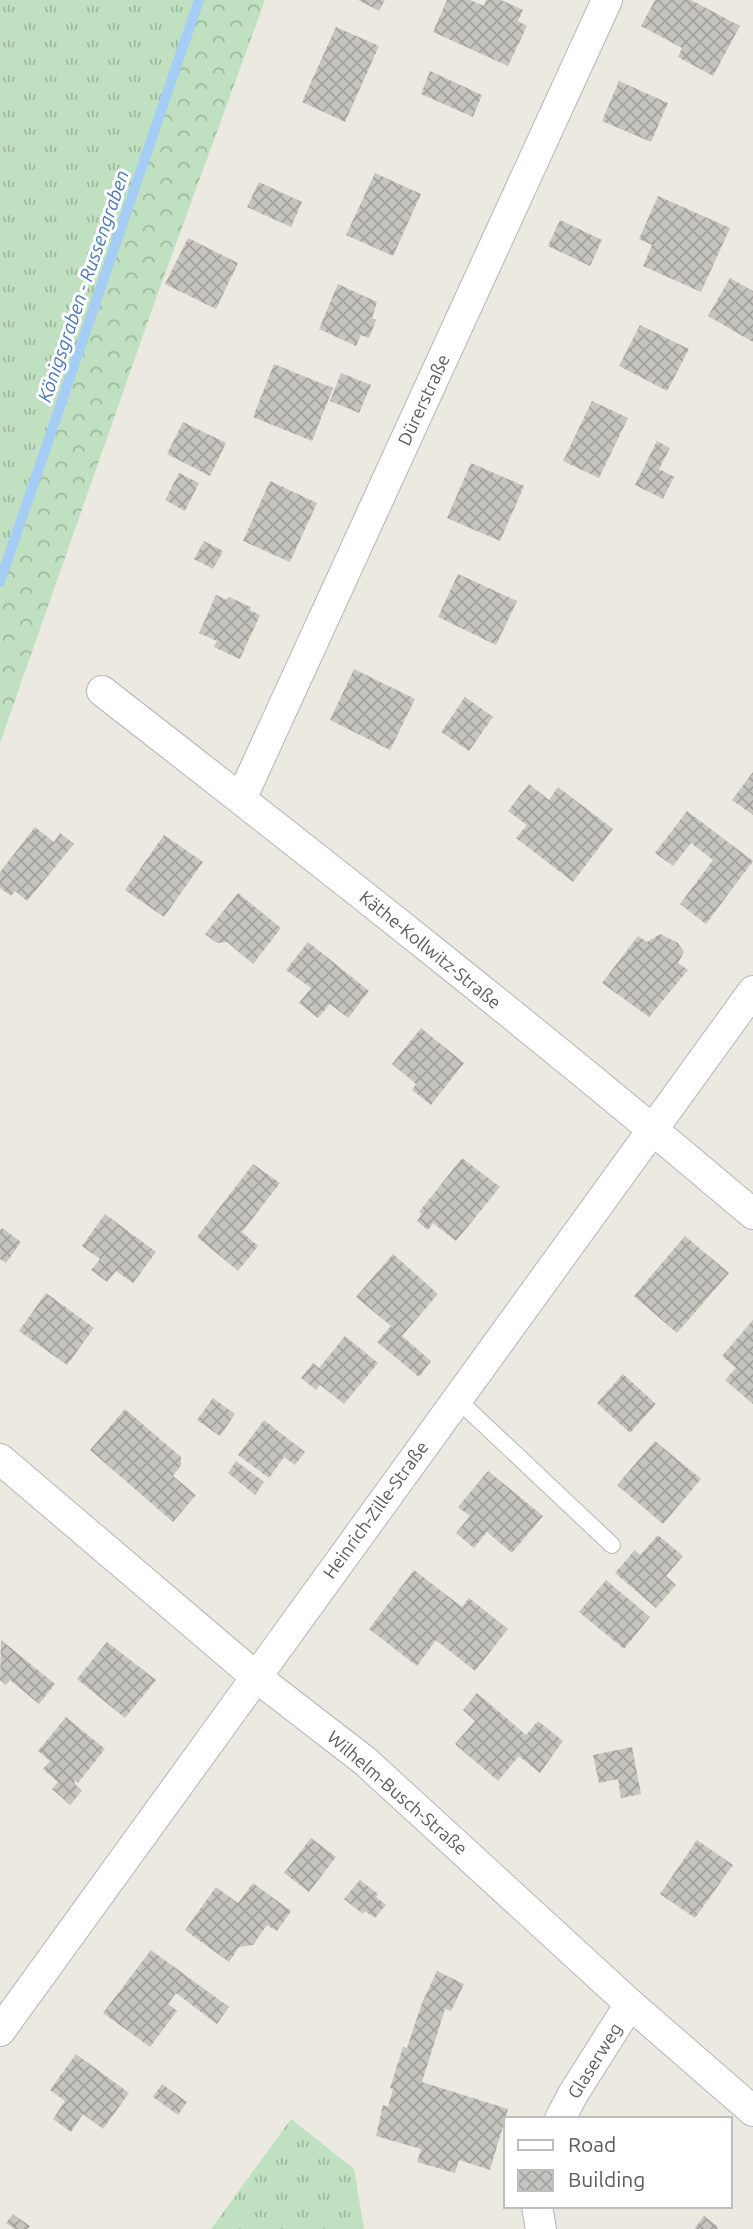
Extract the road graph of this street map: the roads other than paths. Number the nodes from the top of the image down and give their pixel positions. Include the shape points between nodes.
1 (607, 0) edge
2 (102, 691) dead end
3 (241, 799) junction
4 (753, 990) edge
5 (652, 1128) junction
6 (753, 1214) edge
7 (457, 1399) junction
8 (0, 1459) edge
9 (612, 1545) dead end
10 (255, 1676) junction
11 (630, 2004) junction
12 (0, 2031) edge
13 (753, 2111) edge
14 (561, 2117) edge
15 (537, 2208) edge
16 (541, 2229) edge

1 - 3 street, Dürerstraße
2 - 3 street, Käthe-Kollwitz-Straße
3 - 5 street, Käthe-Kollwitz-Straße
4 - 5 street, Heinrich-Zille-Straße
5 - 6 street, Käthe-Kollwitz-Straße
5 - 7 street, Heinrich-Zille-Straße
7 - 9 lane
7 - 10 street, Heinrich-Zille-Straße
8 - 10 street, Wilhelm-Busch-Straße
10 - 11 street, Wilhelm-Busch-Straße via 365,1761
10 - 12 street, Heinrich-Zille-Straße
11 - 13 street, Wilhelm-Busch-Straße
11 - 14 street, Glaserweg
15 - 16 street

